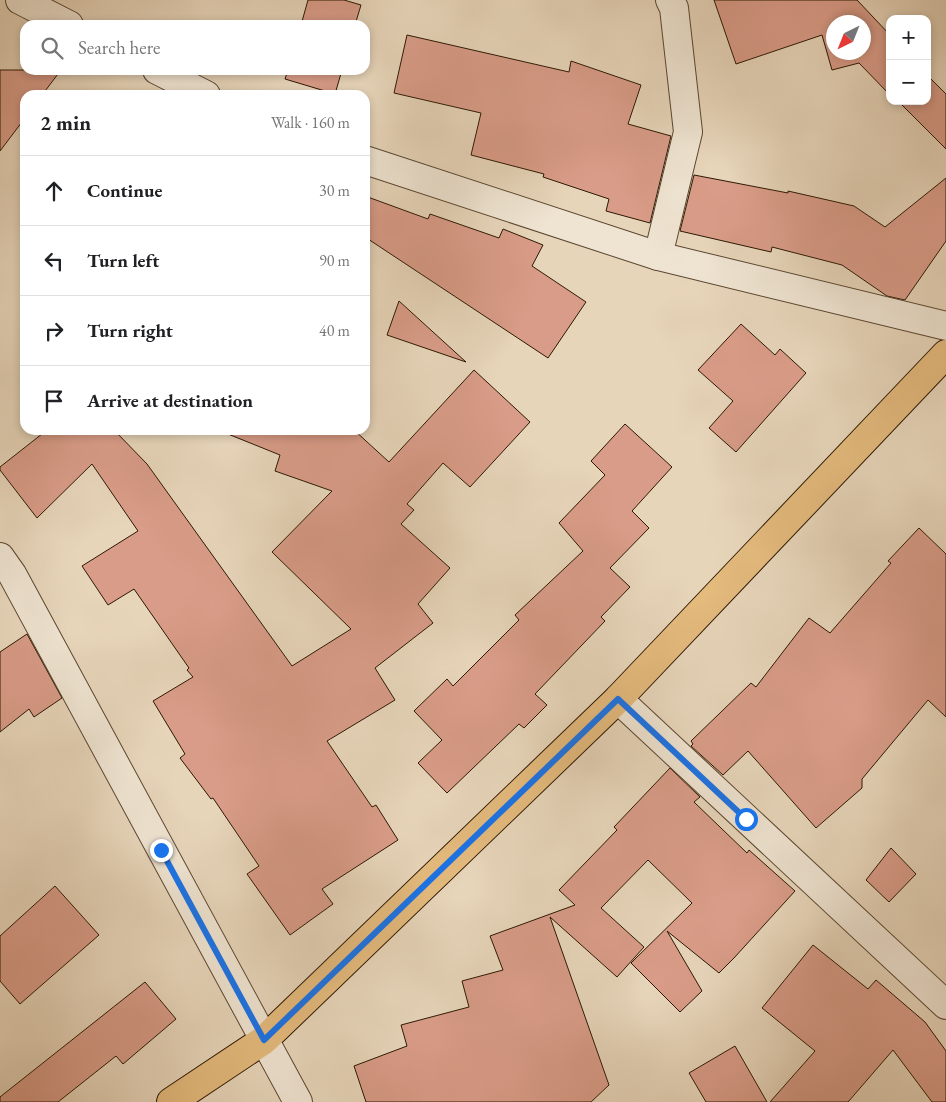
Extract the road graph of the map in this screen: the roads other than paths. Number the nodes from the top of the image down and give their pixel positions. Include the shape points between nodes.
1 (20, 0) edge
2 (670, 0) edge
3 (59, 20) edge
4 (167, 75) edge
5 (196, 90) edge
6 (370, 162) edge
7 (658, 256) junction
8 (946, 326) edge
9 (946, 354) edge
10 (0, 557) edge
11 (618, 699) junction
12 (946, 1005) edge
13 (264, 1040) junction
14 (171, 1102) edge
15 (298, 1102) edge

1 - 3 street
2 - 7 street via 674,8 688,132
4 - 5 street
6 - 7 street
7 - 8 street
9 - 11 main road
10 - 13 street
11 - 12 street
11 - 13 main road
13 - 14 main road
13 - 15 street

